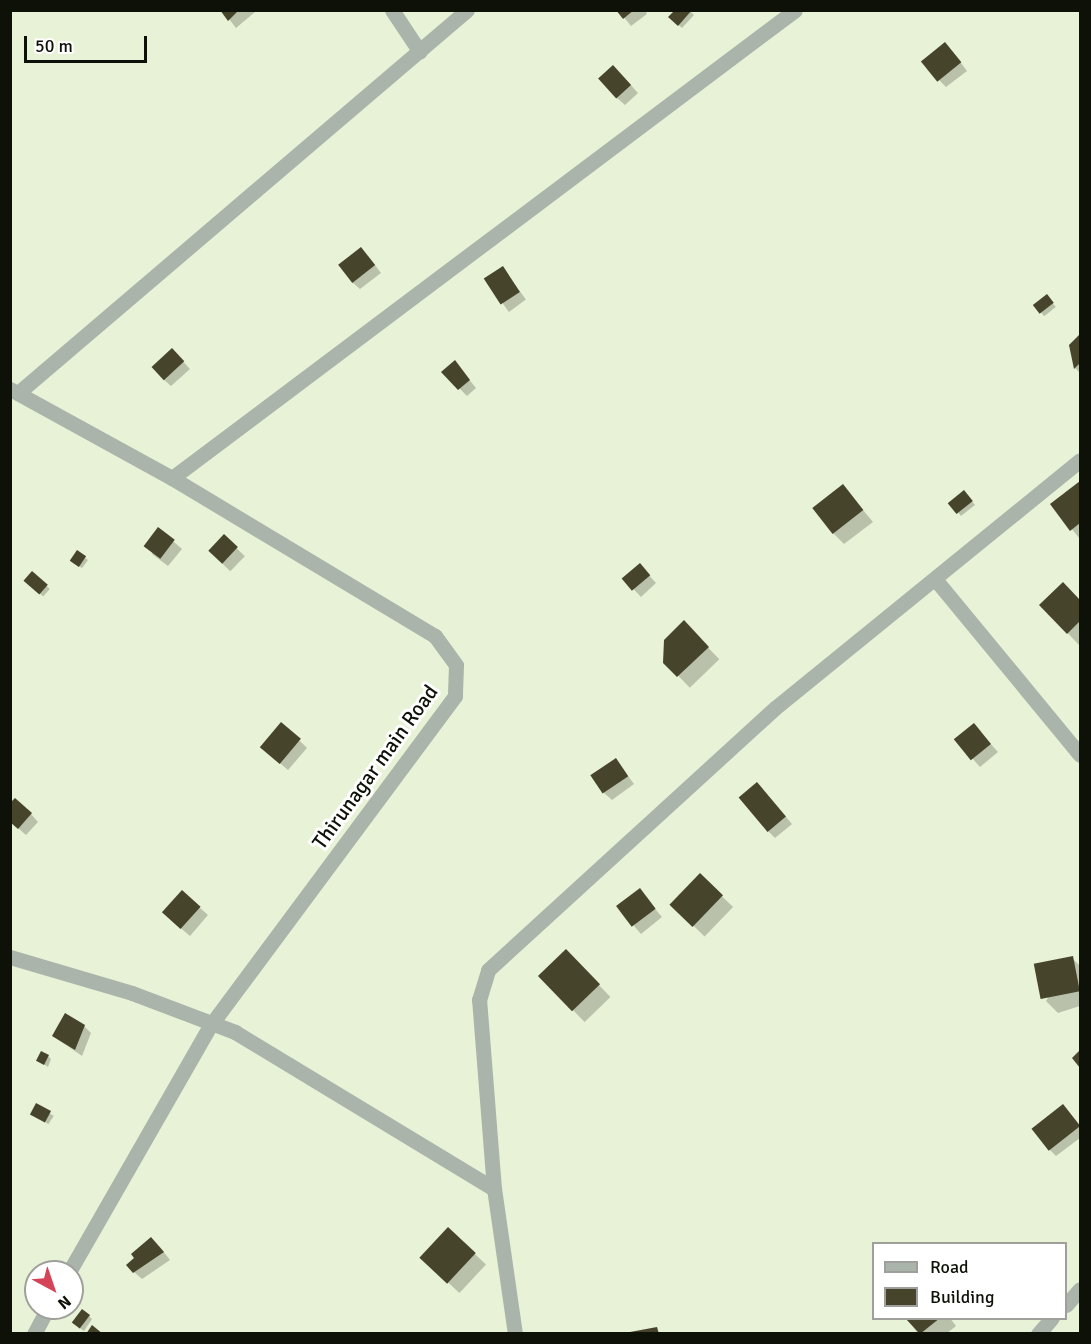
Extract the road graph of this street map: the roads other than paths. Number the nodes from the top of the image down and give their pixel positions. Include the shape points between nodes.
1 (392, 10) edge
2 (467, 10) edge
3 (795, 10) edge
4 (420, 52) junction
5 (14, 391) edge
6 (1080, 460) edge
7 (172, 478) junction
8 (935, 579) junction
9 (1080, 755) edge
10 (10, 957) edge
11 (211, 1024) junction
12 (494, 1189) junction
13 (76, 1260) edge
14 (1080, 1289) edge
15 (1067, 1303) edge
16 (42, 1320) edge
17 (1050, 1320) edge
18 (34, 1334) edge
19 (515, 1334) edge
20 (1038, 1334) edge

1 - 4 street
2 - 4 street
3 - 7 street
4 - 5 street
5 - 7 street, Thirunagar main Road
6 - 8 street
7 - 11 street, Thirunagar main Road via 435,636 456,665 455,696
8 - 9 street
8 - 12 street via 775,708 488,970 479,1000
10 - 11 street via 132,993
11 - 12 street via 235,1032
11 - 13 street, Thirunagar main Road
12 - 19 street
14 - 15 street
16 - 18 street
17 - 20 street

